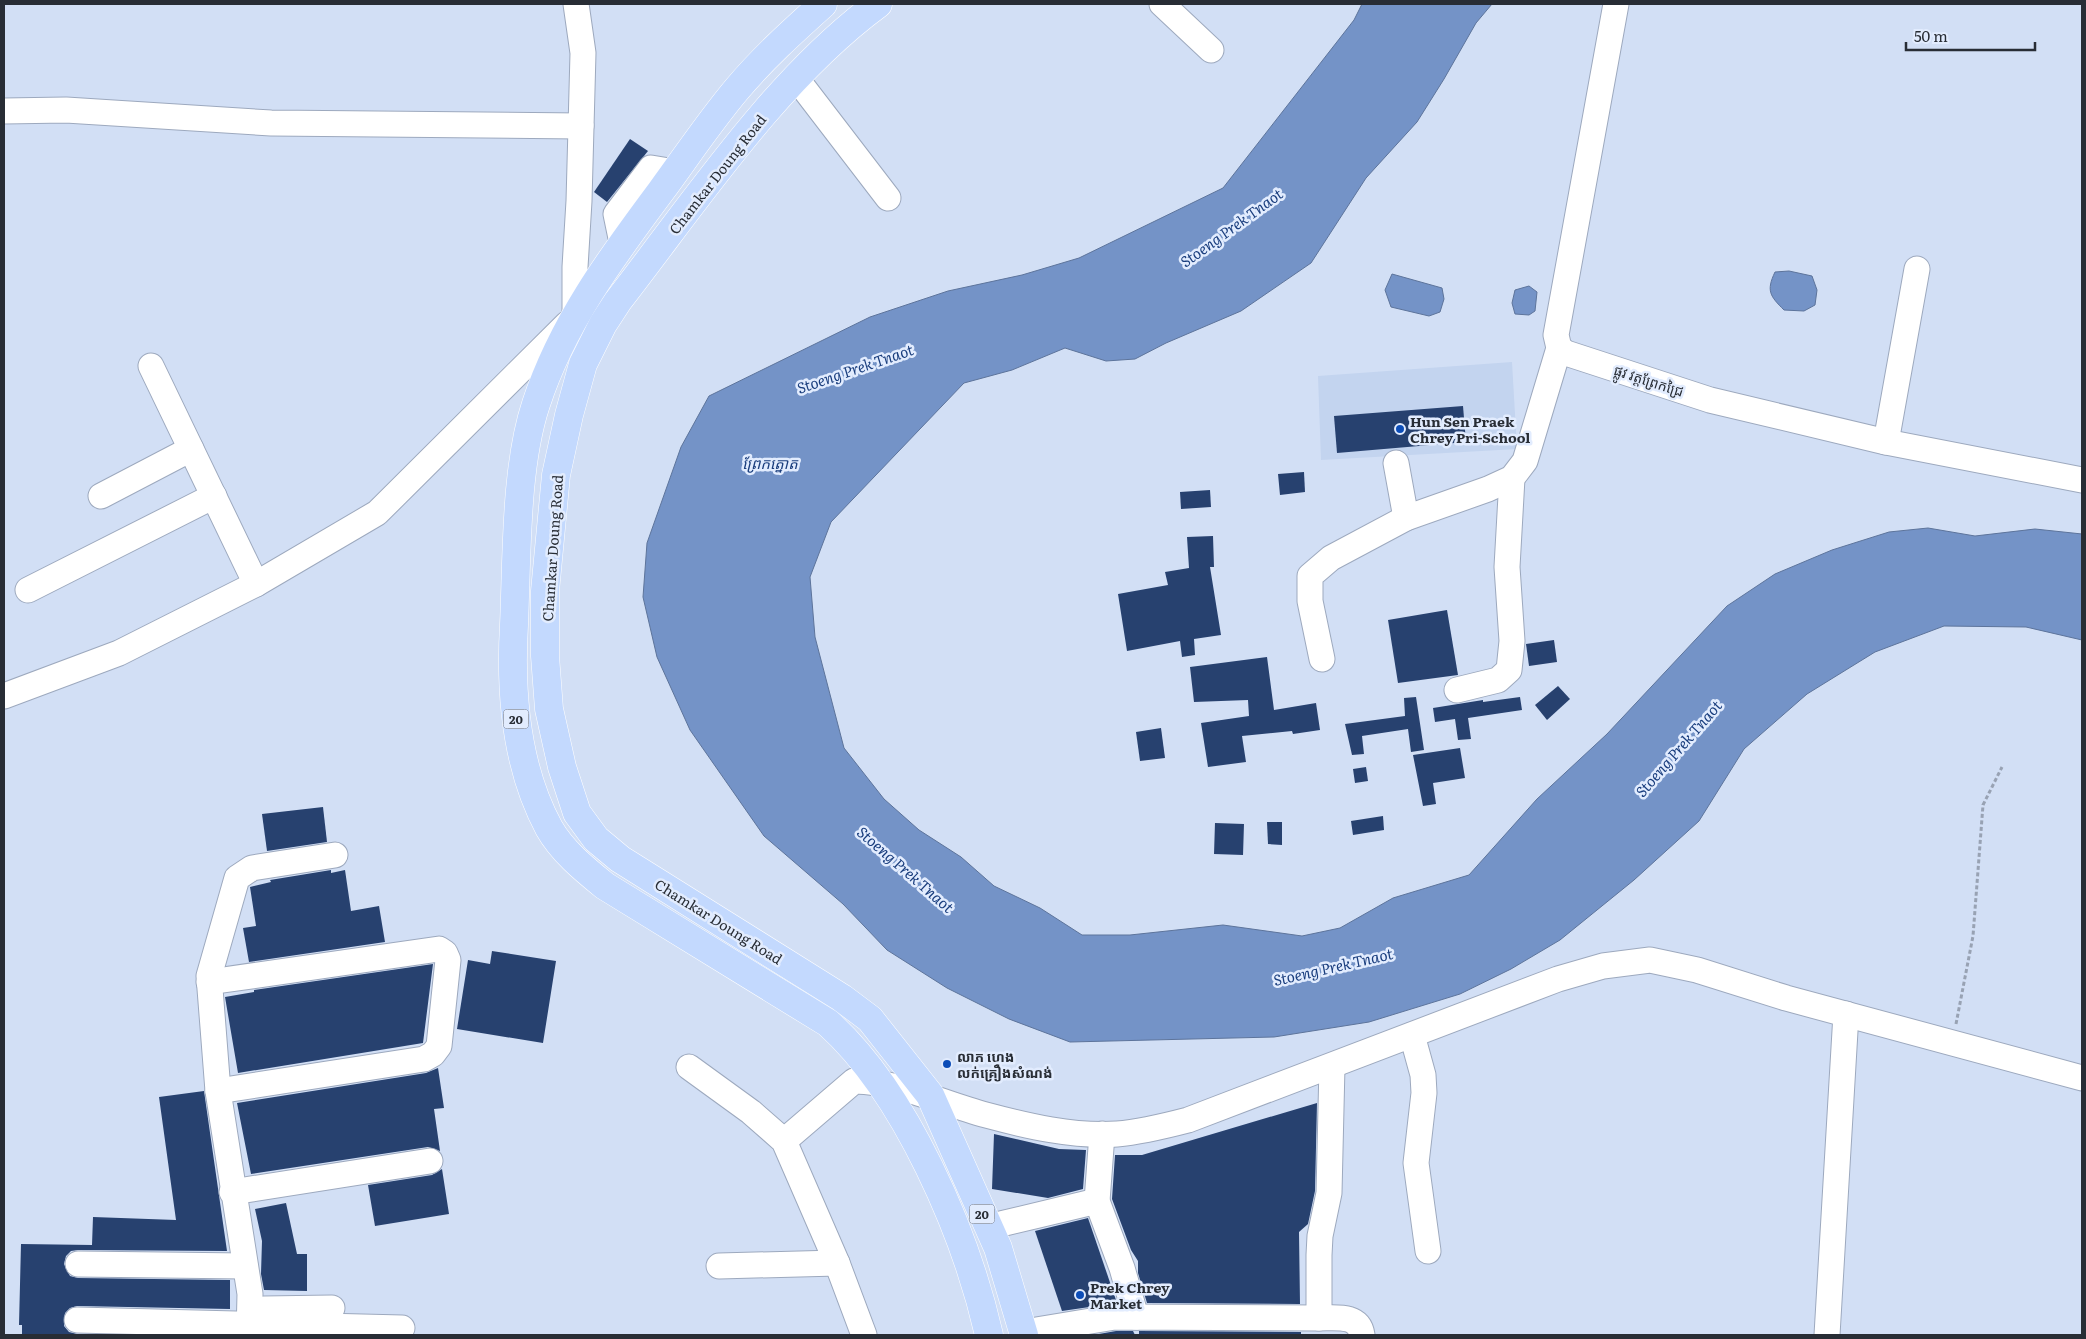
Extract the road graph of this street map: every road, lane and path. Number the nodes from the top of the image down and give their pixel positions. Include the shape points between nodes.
1 (576, 4) edge
2 (823, 4) edge
3 (878, 4) edge
4 (1162, 4) edge
5 (1616, 4) edge
6 (1211, 50) dead end
7 (796, 78) junction
8 (4, 110) edge
9 (581, 126) junction
10 (676, 172) junction
11 (888, 198) dead end
12 (579, 201) junction
13 (616, 214) junction
14 (622, 243) junction
15 (1917, 269) dead end
16 (575, 315) junction
17 (603, 324) junction
18 (1560, 348) junction
19 (152, 366) dead end
20 (1886, 442) junction
21 (191, 449) junction
22 (1396, 462) dead end
23 (1512, 478) junction
24 (2082, 480) edge
25 (101, 496) dead end
26 (214, 496) junction
27 (1406, 518) junction
28 (256, 584) junction
29 (515, 589) junction
30 (28, 590) dead end
31 (545, 591) junction
32 (1322, 659) dead end
33 (1457, 690) dead end
34 (4, 696) edge
35 (2002, 767) dead end
36 (335, 855) dead end
37 (209, 982) junction
38 (1846, 1014) junction
39 (1412, 1036) junction
40 (1952, 1042) junction
41 (1332, 1066) junction
42 (690, 1067) dead end
43 (2082, 1078) edge
44 (880, 1082) junction
45 (218, 1091) junction
46 (930, 1095) junction
47 (1102, 1134) junction
48 (784, 1141) junction
49 (430, 1161) dead end
50 (232, 1192) junction
51 (1097, 1201) junction
52 (988, 1227) junction
53 (1428, 1251) dead end
54 (837, 1263) junction
55 (78, 1264) dead end
56 (245, 1266) junction
57 (719, 1266) dead end
58 (332, 1308) dead end
59 (1136, 1316) junction
60 (1319, 1318) junction
61 (77, 1320) dead end
62 (249, 1323) edge
63 (402, 1328) dead end
64 (1024, 1334) edge
65 (864, 1335) edge
66 (989, 1335) edge
67 (1362, 1335) edge
68 (1827, 1335) edge

1 - 9 street via 583,53
2 - 10 main road, 20 via 737,89
3 - 7 main road, Chamkar Doung Road / 20
4 - 6 street
5 - 18 street via 1556,335
7 - 11 street
7 - 17 main road, Chamkar Doung Road / 20 via 761,116
8 - 9 street via 66,110 271,123
9 - 12 street
10 - 13 street via 652,168
10 - 14 main road, 20
12 - 13 street
12 - 16 street
13 - 14 street
14 - 16 main road, 20
15 - 20 street
16 - 17 street
16 - 28 street via 377,513
16 - 29 main road, 20 via 555,353 535,405 522,469
17 - 31 main road, Chamkar Doung Road / 20 via 583,364 567,424 556,475
18 - 20 street, ផ្លូវ វត្តព្រែកជ្រៃ via 1566,353 1710,400
18 - 23 street via 1525,461
19 - 21 street
20 - 24 street, ផ្លូវ វត្តព្រែកជ្រៃ
21 - 25 street
21 - 26 street
22 - 27 street
23 - 27 street
23 - 33 street via 1507,567 1512,641 1509,670 1498,680
26 - 28 street
26 - 30 street
27 - 32 street via 1331,558 1310,576 1310,601
28 - 34 street via 119,653
29 - 31 main road
29 - 44 main road, 20 via 512,661 515,710 528,776 549,829 578,864 605,886 828,1023 851,1043
31 - 46 main road, Chamkar Doung Road / 20 via 549,709 562,767 577,813 596,839 620,859 842,998 870,1019
35 - 40 path via 1983,805 1973,936
36 - 37 street via 252,868 237,878
37 - 45 street
37 - 45 street via 439,949 448,960 439,1046 433,1054 424,1059
38 - 39 street via 1697,970 1650,960 1603,966 1558,979
38 - 40 street
38 - 68 street
39 - 41 street
39 - 53 street via 1423,1075 1416,1163
40 - 43 street
41 - 47 street via 1188,1120 1148,1130
41 - 60 street via 1329,1193 1319,1246
42 - 48 street
44 - 46 street
44 - 48 street via 854,1081
44 - 66 main road, 20 via 928,1163 966,1256
45 - 50 street
46 - 47 street via 1003,1119
46 - 52 main road, Chamkar Doung Road / 20
47 - 51 street
48 - 54 street
49 - 50 street
50 - 56 street
51 - 52 street
51 - 59 street
52 - 64 main road, Chamkar Doung Road / 20 via 998,1248
54 - 57 street
54 - 65 street
55 - 56 street
56 - 62 street via 250,1294
58 - 62 street
59 - 60 street
59 - 64 street via 1081,1322
60 - 67 street via 1352,1319
61 - 62 street
62 - 63 street

